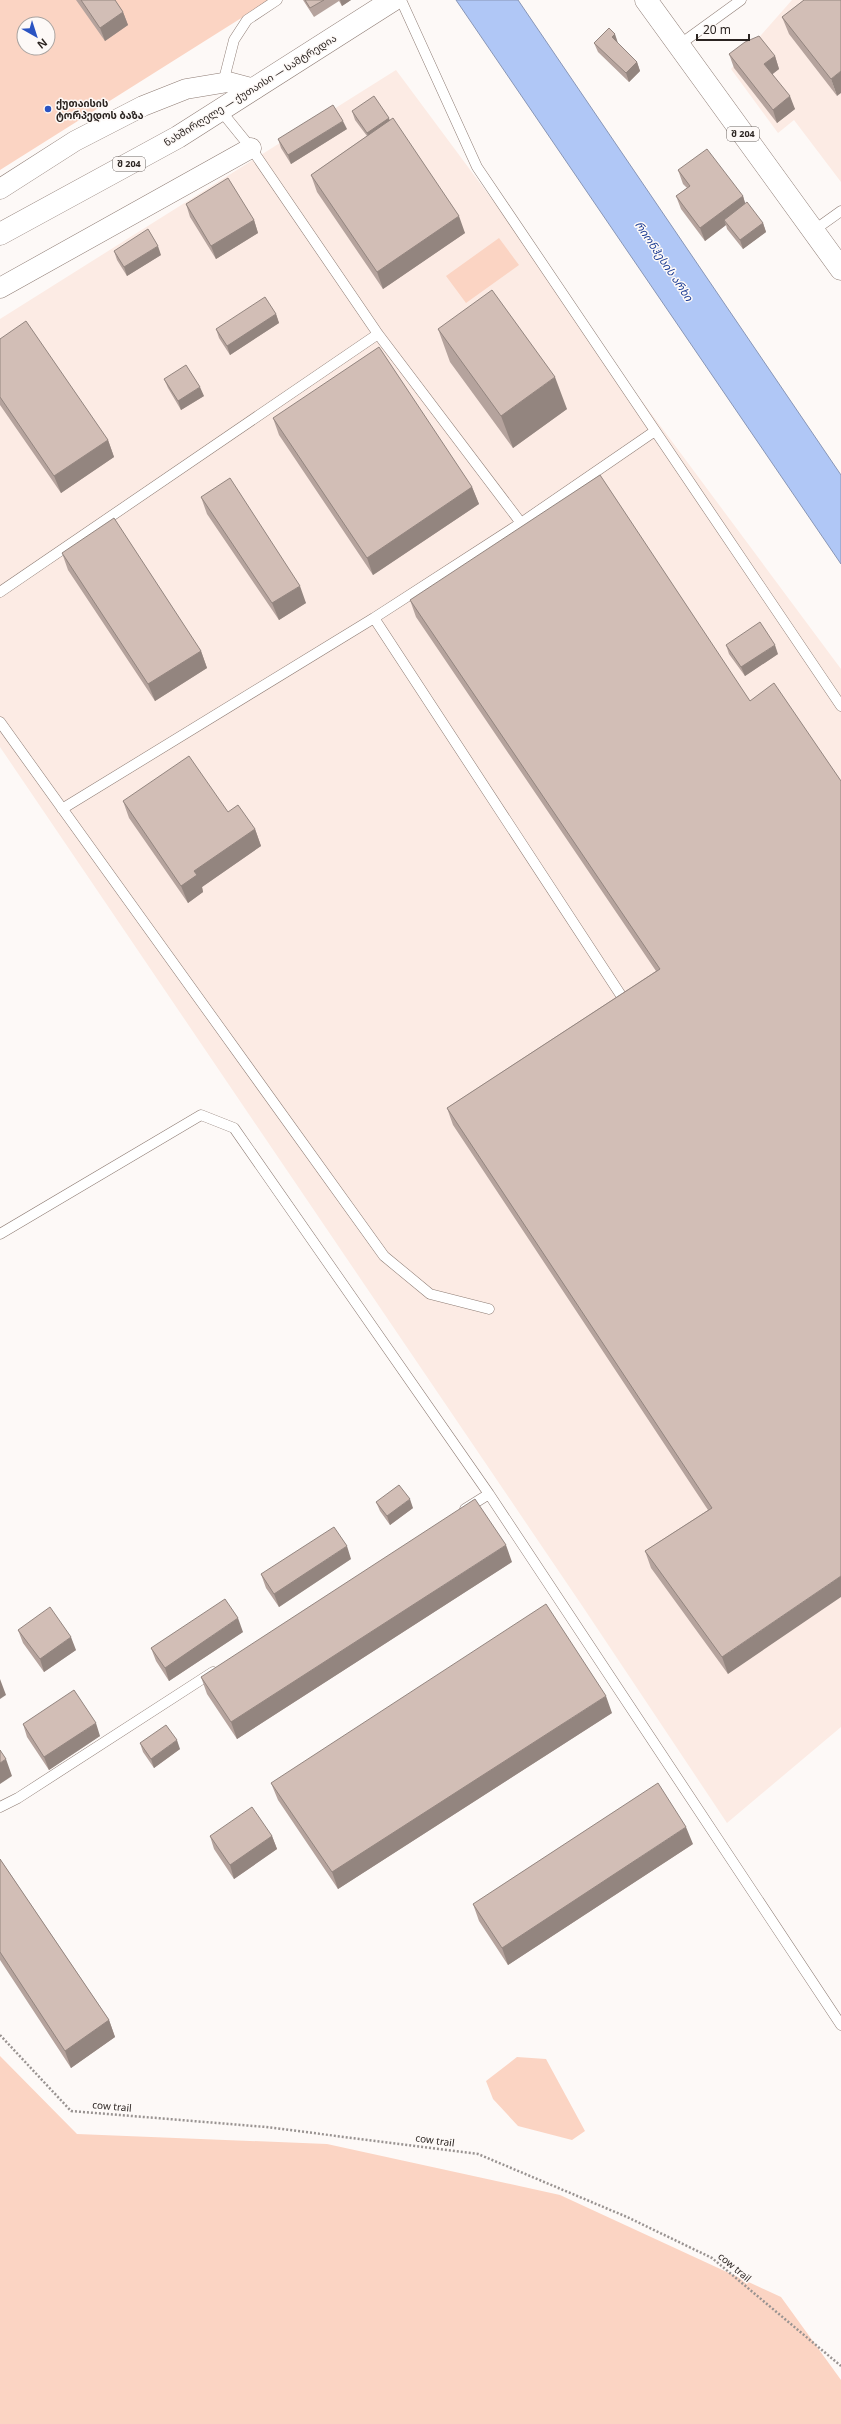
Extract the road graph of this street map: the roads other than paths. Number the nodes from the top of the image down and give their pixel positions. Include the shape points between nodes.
1 (277, 0) edge
2 (393, 0) edge
3 (400, 0) edge
4 (646, 0) edge
5 (741, 0) edge
6 (680, 45) junction
7 (223, 82) junction
8 (255, 89) junction
9 (222, 111) junction
10 (251, 148) junction
11 (0, 189) edge
12 (841, 211) edge
13 (813, 231) junction
14 (0, 234) edge
15 (841, 269) edge
16 (0, 288) edge
17 (378, 334) junction
18 (655, 431) junction
19 (521, 523) junction
20 (0, 592) edge
21 (374, 618) junction
22 (841, 706) edge
23 (0, 722) edge
24 (62, 809) junction
25 (626, 1003) edge
26 (0, 1234) edge
27 (489, 1309) dead end
28 (489, 1494) junction
29 (456, 1515) edge
30 (224, 1665) edge
31 (0, 1807) edge
32 (841, 2025) edge

1 - 7 lane via 247,20 234,40
2 - 8 main road, ნახშირღელე — ქუთაისი — სამტრედია / შ 204
3 - 18 lane via 477,167
4 - 6 main road, შ 204
5 - 6 lane
6 - 13 main road, შ 204
7 - 8 street
7 - 11 street via 186,89 143,106 76,141
8 - 9 main road, ნახშირღელე — ქუთაისი — სამტრედია / შ 204
9 - 10 lane
9 - 14 main road, ნახშირღელე — ქუთაისი — სამტრედია / შ 204
10 - 16 street
10 - 17 lane
12 - 13 lane
13 - 15 main road, შ 204
17 - 19 lane
17 - 20 lane
18 - 19 lane
18 - 22 lane
19 - 21 lane
21 - 24 lane
21 - 25 lane
23 - 24 lane
24 - 27 lane via 384,1256 430,1294
26 - 28 lane via 201,1115 234,1128
28 - 29 lane
28 - 32 lane
30 - 31 lane via 18,1798

